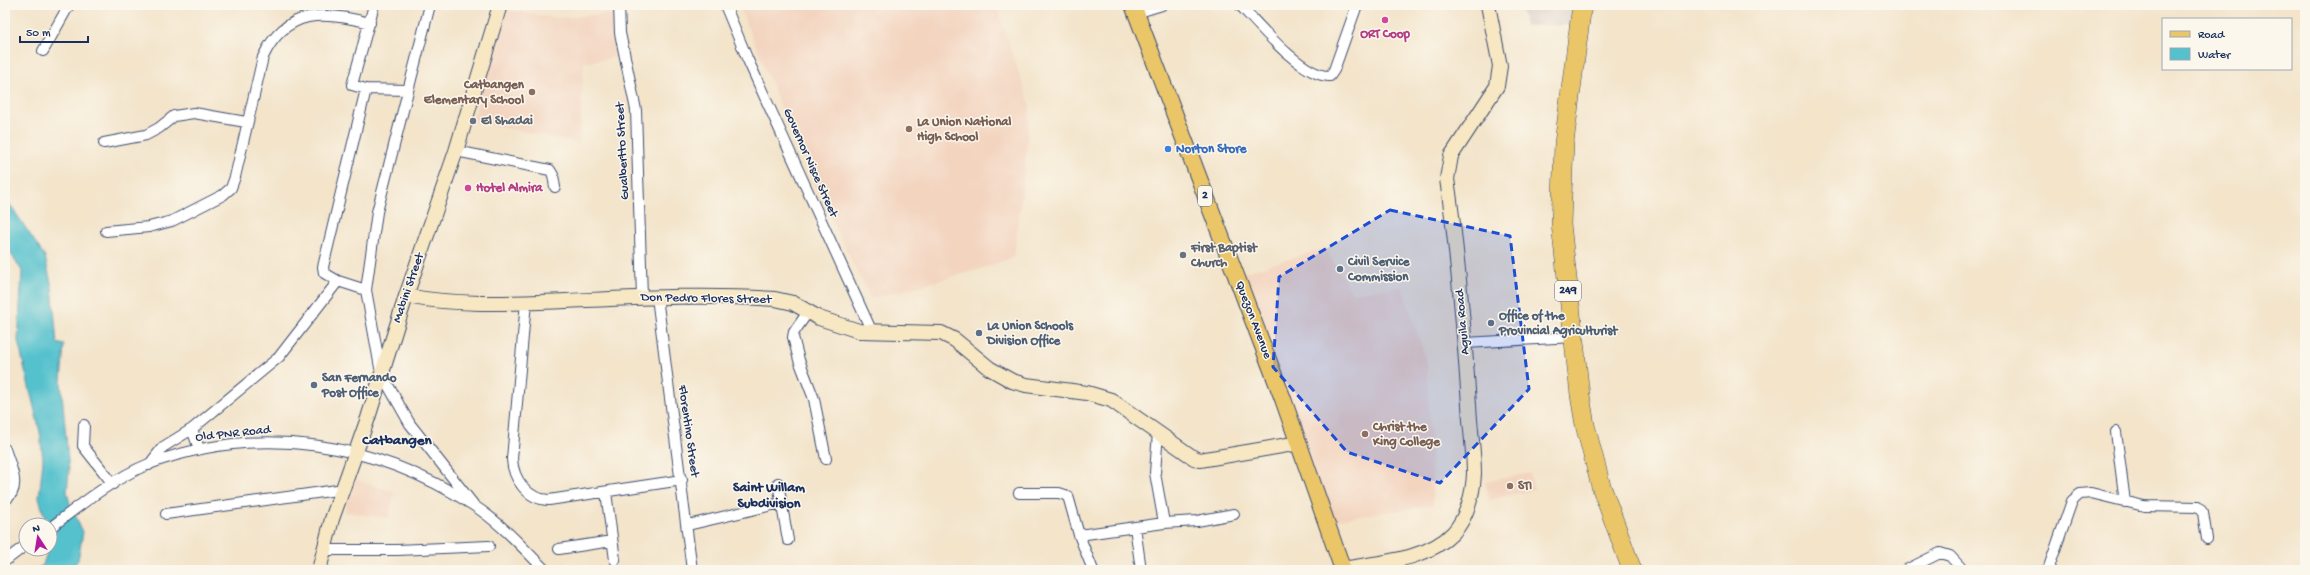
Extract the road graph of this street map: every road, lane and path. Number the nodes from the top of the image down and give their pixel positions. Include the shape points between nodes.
1 (69, 5) edge
2 (374, 5) edge
3 (430, 5) edge
4 (500, 5) edge
5 (619, 5) edge
6 (725, 5) edge
7 (1162, 5) edge
8 (1240, 5) edge
9 (1357, 5) edge
10 (1488, 5) edge
11 (1582, 5) edge
12 (1135, 9) edge
13 (370, 23) junction
14 (43, 51) dead end
15 (366, 89) junction
16 (407, 90) junction
17 (246, 122) junction
18 (104, 143) dead end
19 (456, 151) junction
20 (555, 187) dead end
21 (106, 232) dead end
22 (338, 281) junction
23 (366, 290) junction
24 (406, 296) junction
25 (657, 297) junction
26 (642, 298) junction
27 (526, 302) junction
28 (808, 312) junction
29 (872, 332) junction
30 (1574, 337) junction
31 (1465, 343) junction
32 (381, 374) junction
33 (84, 424) dead end
34 (192, 429) junction
35 (1158, 432) junction
36 (2116, 432) dead end
37 (1299, 443) junction
38 (5, 449) edge
39 (199, 449) junction
40 (355, 453) junction
41 (826, 459) dead end
42 (148, 465) junction
43 (682, 480) junction
44 (778, 483) dead end
45 (113, 484) junction
46 (344, 489) junction
47 (606, 492) junction
48 (1018, 493) dead end
49 (5, 500) edge
50 (2125, 502) junction
51 (781, 503) junction
52 (474, 506) junction
53 (166, 514) dead end
54 (1234, 514) dead end
55 (58, 522) edge
56 (1164, 523) junction
57 (688, 525) junction
58 (1135, 527) junction
59 (1079, 535) junction
60 (2207, 539) dead end
61 (788, 540) dead end
62 (612, 541) junction
63 (489, 546) dead end
64 (559, 549) dead end
65 (323, 550) junction
66 (18, 551) edge
67 (615, 560) dead end
68 (5, 561) edge
69 (1343, 569) edge
70 (319, 570) edge
71 (546, 570) edge
72 (692, 570) edge
73 (1092, 570) edge
74 (1142, 570) edge
75 (1632, 570) edge
76 (1906, 570) edge
77 (1963, 570) edge
78 (2048, 570) edge

1 - 14 street
2 - 13 street
3 - 16 street
4 - 19 street, Mabini Street
5 - 26 street, Gualbertto Street via 620,32 636,110
6 - 29 street, Governor Nisce Street
7 - 12 street
8 - 9 street via 1272,40 1311,73 1330,76
10 - 31 street, Aguila Road via 1500,66 1497,86 1458,142 1448,166 1447,179
11 - 30 highway, 249 via 1564,143 1561,224
12 - 37 main road, Quezon Avenue / 2
13 - 15 street via 352,85
13 - 17 street via 339,15 319,14 283,28 270,41 263,57
15 - 16 street
15 - 22 street via 323,265 324,273
16 - 23 street via 377,212
17 - 18 street via 194,113 174,116 146,135
17 - 21 street via 231,188 223,195 172,221 149,227
19 - 20 street via 550,170
19 - 24 street, Mabini Street
22 - 23 street
22 - 34 street via 279,357
23 - 32 street
24 - 27 street, Don Pedro Flores Street via 433,301
24 - 32 street, Mabini Street
25 - 26 street, Don Pedro Flores Street
25 - 28 street, Don Pedro Flores Street via 775,299 793,303
25 - 43 street, Florentino Street
26 - 27 street, Don Pedro Flores Street
27 - 47 street via 512,459 516,477 529,494 541,500
28 - 29 street, Don Pedro Flores Street via 842,326
28 - 41 street via 793,337 814,399
29 - 35 street, Don Pedro Flores Street via 940,333 955,340 989,368 1012,381 1026,386 1087,393 1111,400
30 - 31 street
30 - 75 highway, 249 via 1580,395 1593,459
31 - 69 street, Aguila Road via 1474,475 1469,504 1461,524 1443,542 1424,552
32 - 40 street, Mabini Street
32 - 52 street via 410,424 454,477
33 - 45 street via 84,446
34 - 39 street
34 - 42 street via 163,447
35 - 37 street, Don Pedro Flores Street via 1200,460
35 - 56 street via 1155,473
36 - 50 street
37 - 69 main road, Quezon Avenue / 2
38 - 49 street via 15,485 13,493
39 - 40 street, Old PNR Road via 255,442 303,443
39 - 42 street, Old PNR Road
40 - 46 street, Mabini Street
40 - 52 street, Old PNR Road via 422,477
42 - 45 street, Old PNR Road
43 - 47 street
43 - 57 street, Florentino Street
44 - 51 street
45 - 55 street, Old PNR Road
46 - 53 street
46 - 65 street, Mabini Street
47 - 62 street
48 - 59 street via 1066,495
50 - 60 street via 2155,507 2198,507 2203,513
50 - 78 street via 2091,493 2075,497
51 - 57 street
51 - 61 street
52 - 71 street, Old PNR Road via 497,522
54 - 56 street via 1197,521
56 - 58 street
57 - 72 street, Florentino Street
58 - 59 street
58 - 74 street
59 - 73 street
62 - 64 street
62 - 67 street
63 - 65 street
65 - 70 street, Mabini Street
66 - 68 street
76 - 77 street via 1940,553 1950,556

